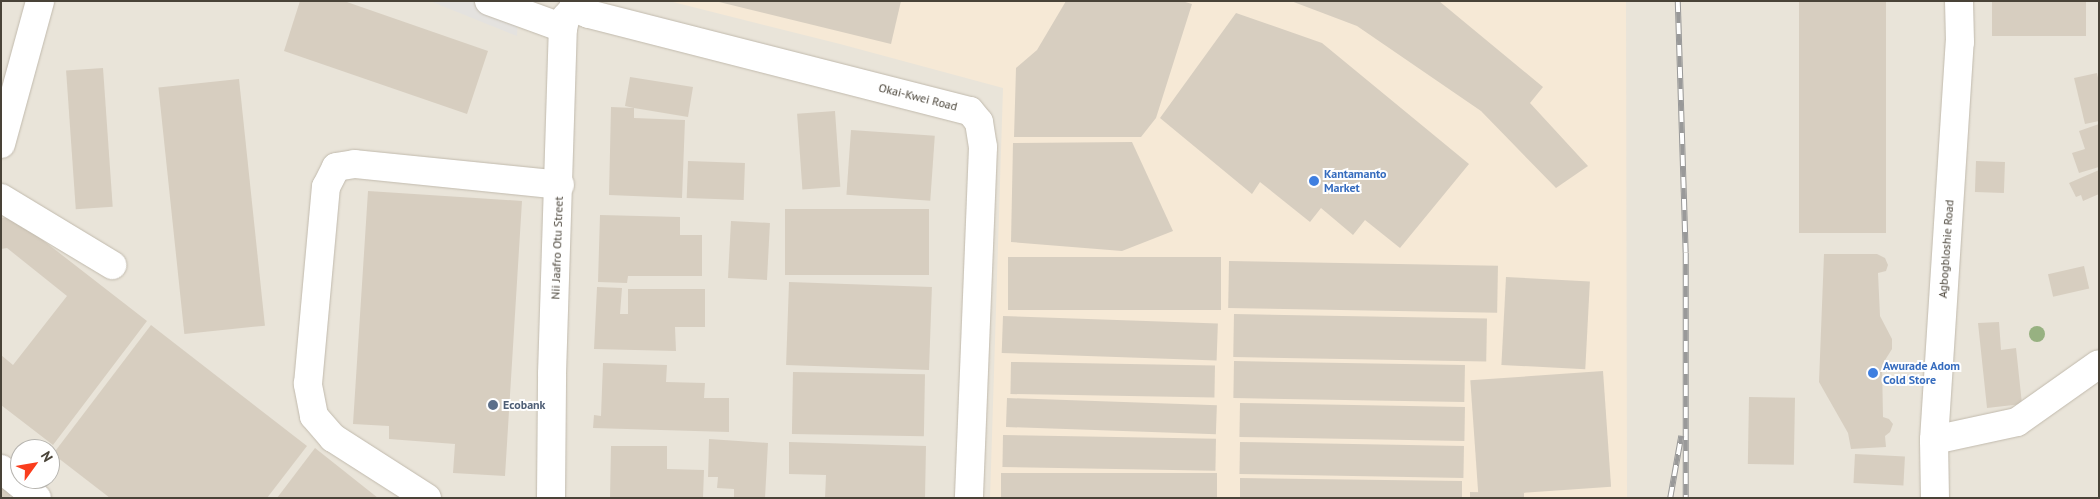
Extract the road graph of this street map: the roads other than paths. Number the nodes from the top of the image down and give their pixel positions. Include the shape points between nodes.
1 (40, 1) edge
2 (489, 1) edge
3 (1959, 1) edge
4 (571, 13) edge
5 (1, 144) edge
6 (560, 186) junction
7 (1, 198) edge
8 (112, 264) dead end
9 (2099, 364) edge
10 (1934, 440) junction
11 (1, 469) edge
12 (37, 498) edge
13 (427, 498) edge
14 (551, 498) edge
15 (969, 498) edge
16 (1935, 498) edge

1 - 5 street
2 - 4 street, Okai-Kwei Road
3 - 10 street, Agbogbloshie Road via 1960,42
4 - 6 street, Nii Jaafro Otu Street
4 - 15 street, Okai-Kwei Road via 589,14 970,111 979,122 983,147
6 - 13 street via 355,164 336,167 326,187 308,384 314,416 333,438
6 - 14 street, Nii Jaafro Otu Street via 552,374
7 - 8 street
9 - 10 street via 2017,422
10 - 16 street, Agbogbloshie Road
11 - 12 street

